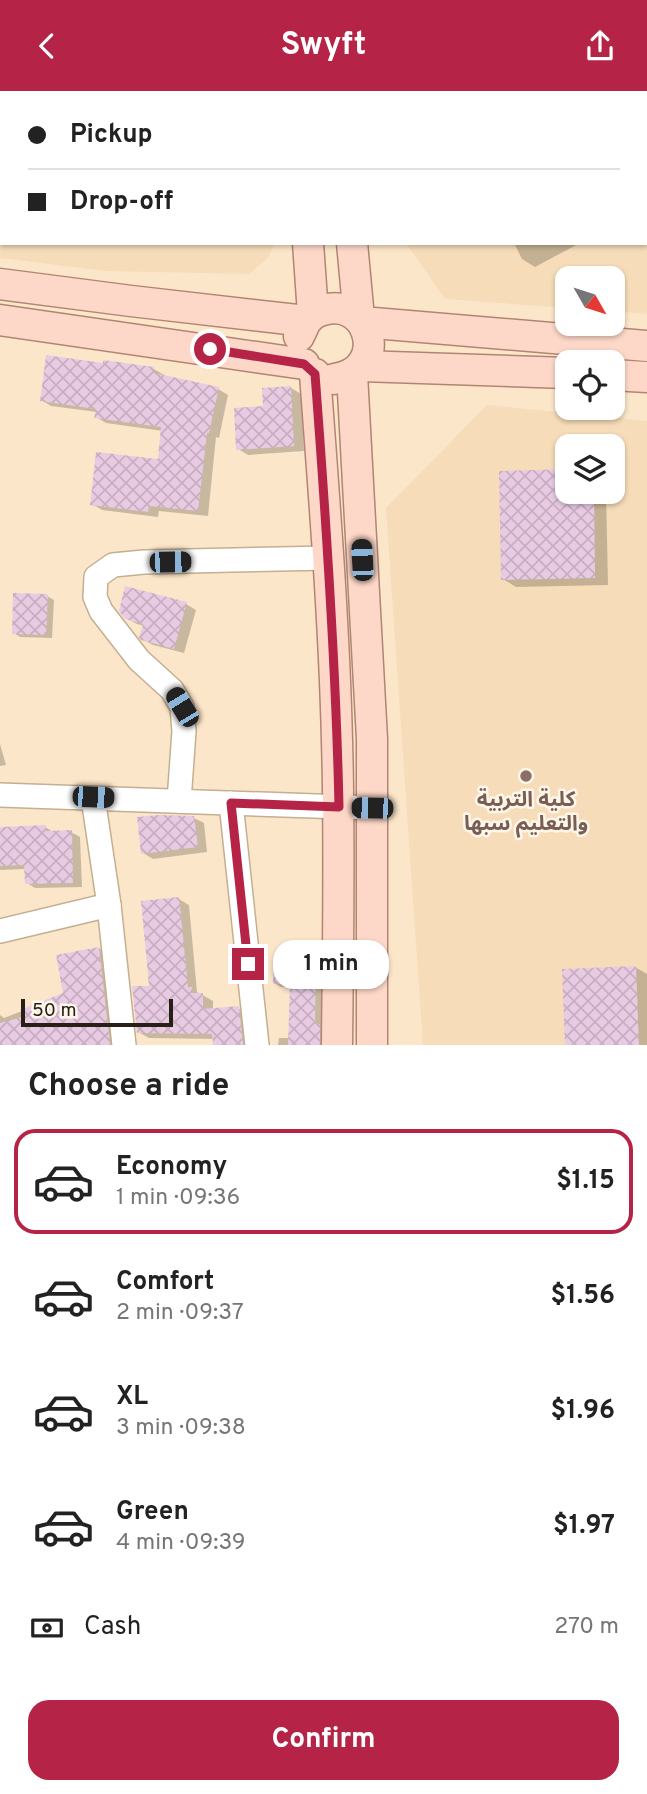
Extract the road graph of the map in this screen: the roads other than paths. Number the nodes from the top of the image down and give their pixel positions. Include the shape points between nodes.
1 (308, 245) edge
2 (352, 245) edge
3 (0, 284) edge
4 (310, 318) junction
5 (0, 320) edge
6 (361, 320) junction
7 (647, 346) edge
8 (309, 369) junction
9 (357, 370) junction
10 (555, 373) edge
11 (625, 376) edge
12 (647, 377) edge
13 (328, 558) junction
14 (0, 795) edge
15 (93, 797) junction
16 (179, 800) junction
17 (231, 803) junction
18 (339, 807) junction
19 (372, 808) junction
20 (109, 905) junction
21 (0, 931) edge
22 (124, 1045) edge
23 (257, 1045) edge
24 (337, 1045) edge
25 (372, 1045) edge

1 - 4 main road
2 - 6 main road
3 - 4 main road
4 - 6 main road via 324,309 337,308
4 - 8 main road via 298,342
5 - 8 main road
6 - 7 main road
6 - 9 main road via 369,344
8 - 9 main road via 334,379
8 - 13 main road
9 - 10 main road
9 - 19 main road
11 - 12 main road
13 - 16 street via 144,562 113,565 96,577 95,597 101,611 182,707
13 - 18 main road
14 - 15 street
15 - 16 street
15 - 20 street
16 - 17 street
17 - 18 street
17 - 23 street
18 - 19 street
18 - 24 main road
19 - 25 main road
20 - 21 street
20 - 22 street

